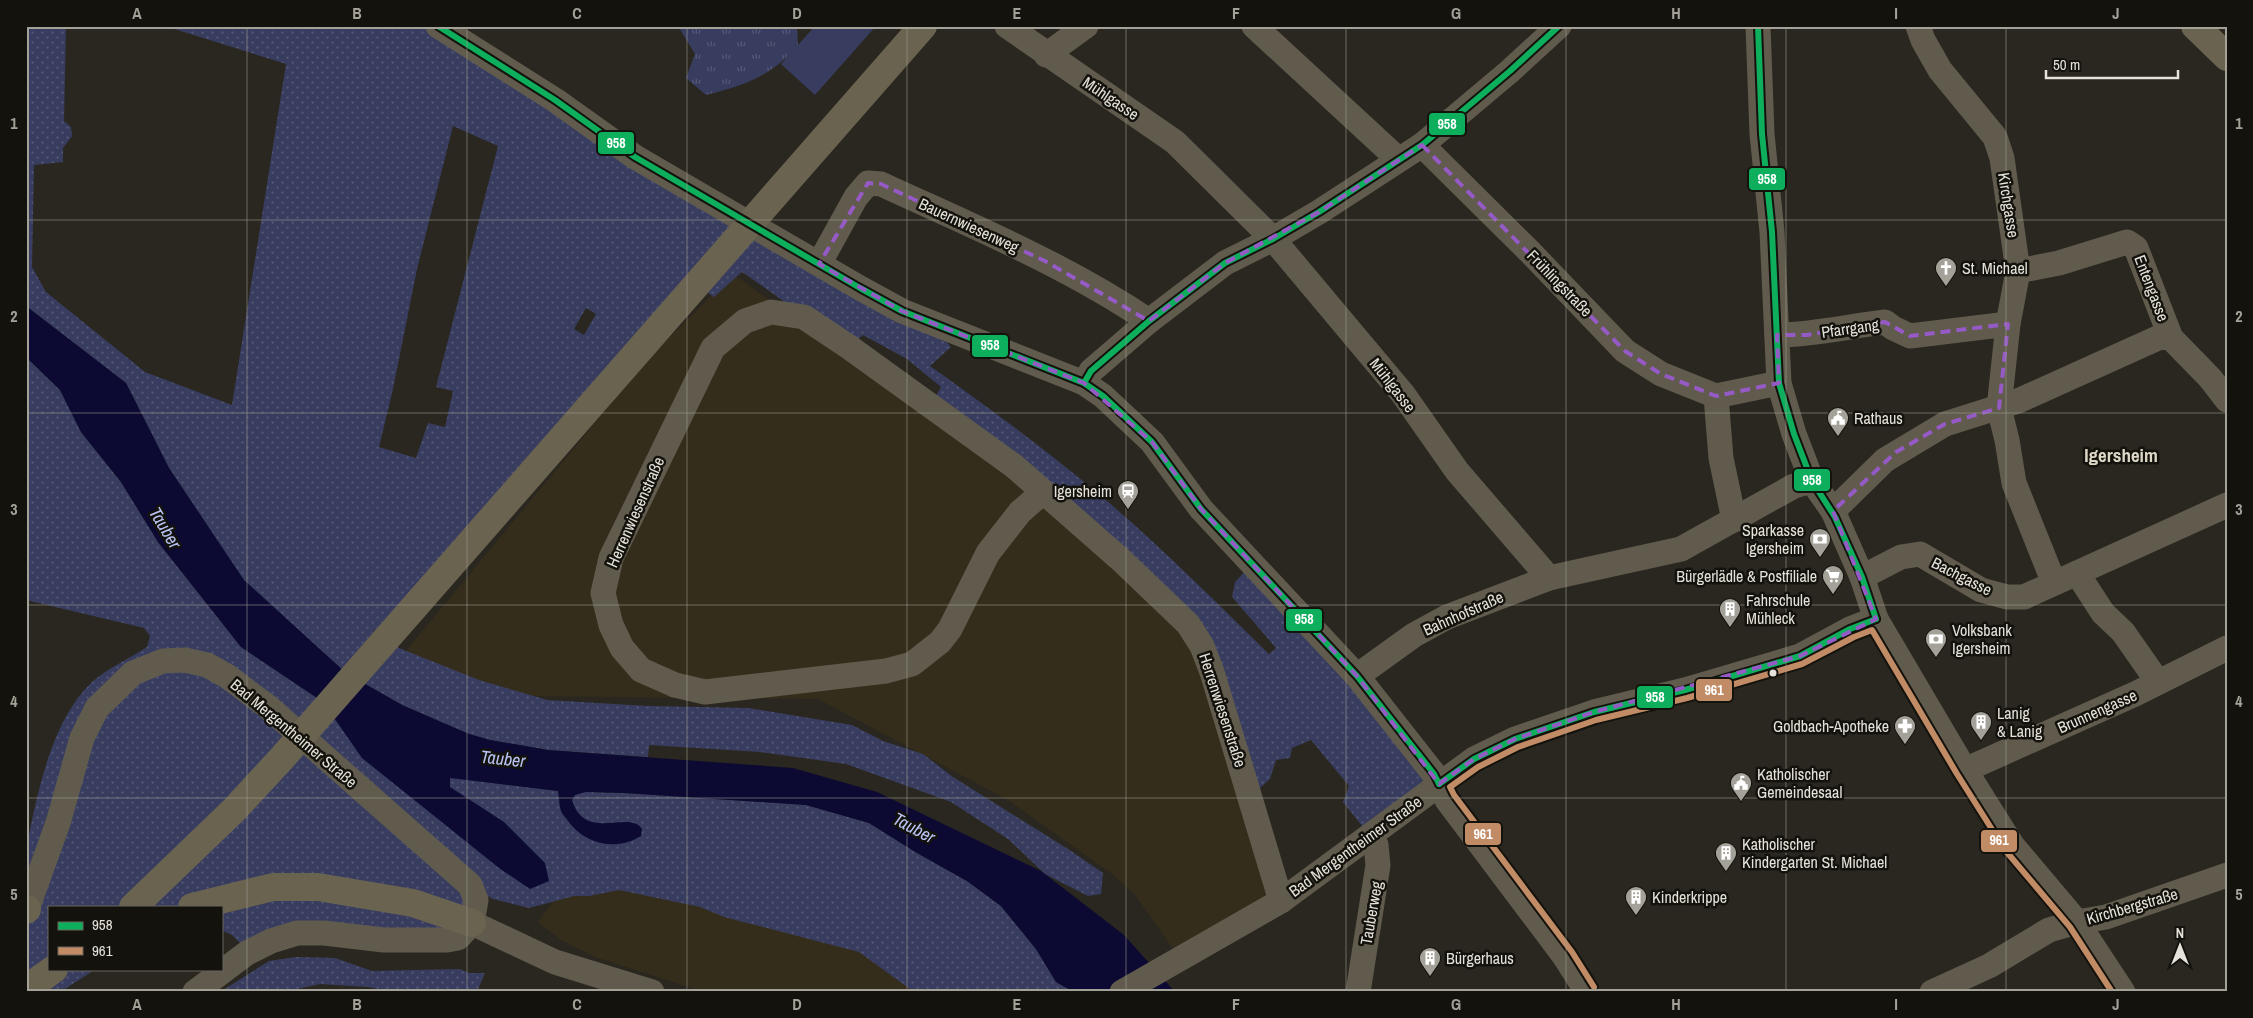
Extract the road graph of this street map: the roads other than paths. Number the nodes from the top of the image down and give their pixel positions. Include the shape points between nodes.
1 (438, 26) edge
2 (923, 26) edge
3 (1007, 26) edge
4 (1086, 26) edge
5 (1254, 26) edge
6 (1559, 26) edge
7 (1758, 26) edge
8 (1918, 26) edge
9 (2195, 26) edge
10 (1046, 55) junction
11 (2227, 56) edge
12 (1422, 145) junction
13 (1398, 159) junction
14 (1273, 240) junction
15 (819, 264) junction
16 (2018, 271) junction
17 (1150, 321) junction
18 (2008, 324) junction
19 (1777, 335) junction
20 (2171, 338) junction
21 (1084, 383) junction
22 (1780, 383) junction
23 (1716, 396) junction
24 (2227, 400) edge
25 (1999, 408) junction
26 (1812, 480) junction
27 (1043, 492) junction
28 (2227, 505) edge
29 (1833, 511) junction
30 (1734, 520) junction
31 (2077, 573) junction
32 (1862, 577) junction
33 (1549, 578) junction
34 (2054, 583) junction
35 (1876, 619) junction
36 (2227, 648) edge
37 (1357, 676) junction
38 (2158, 682) junction
39 (1965, 770) junction
40 (1439, 784) junction
41 (1370, 836) junction
42 (2227, 875) edge
43 (1281, 901) junction
44 (134, 906) edge
45 (196, 906) edge
46 (26, 909) edge
47 (2077, 922) junction
48 (472, 923) junction
49 (53, 970) edge
50 (26, 989) edge
51 (195, 992) edge
52 (652, 992) edge
53 (1122, 992) edge
54 (1358, 992) edge
55 (1587, 992) edge
56 (1932, 992) edge
57 (2123, 992) edge

1 - 15 street via 555,100 635,157
2 - 44 main road via 282,758 235,809
3 - 10 street, Mühlgasse
4 - 10 street
5 - 13 street
6 - 12 street
7 - 19 street via 1762,134 1772,232
8 - 16 street, Kirchgasse via 1940,70 1995,138 2002,158
9 - 11 main road
10 - 14 street, Mühlgasse via 1176,142
12 - 13 street
12 - 23 street, Frühlingstraße via 1625,351 1683,385
13 - 14 street
14 - 17 street via 1225,263
14 - 33 street, Mühlgasse via 1403,394 1457,471
15 - 17 street, Bauernwiesenweg via 856,197 868,183 881,184 1046,261
15 - 21 street via 902,311
16 - 18 street, Kirchgasse
16 - 20 street, Entengasse via 2058,263 2127,242 2136,248
17 - 21 street via 1091,371
18 - 19 street, Pfarrgang via 1910,336 1885,322 1807,335
18 - 25 street, Kirchgasse
19 - 22 street
20 - 24 street, Entengasse
20 - 25 street via 2160,337 2055,394
21 - 37 street via 1103,396 1152,442 1201,509
22 - 23 street, Frühlingstraße
22 - 26 street
23 - 30 street via 1722,458
25 - 29 street via 1945,424 1896,452
25 - 34 street, Kirchgasse via 2014,483
26 - 29 street
26 - 30 street via 1794,486
27 - 27 street, Herrenwiesenstraße via 1014,466 821,327 804,317 771,312 745,322 713,348 610,558 603,593 611,626 622,648 641,670 674,685 705,692 886,671 912,664 940,642 950,629 988,553 1020,512
27 - 43 street, Herrenwiesenstraße via 1169,604 1188,624 1202,646
28 - 31 street
29 - 32 street
30 - 33 street via 1681,549
31 - 34 street, Bachgasse
31 - 38 street via 2103,613 2123,632
32 - 34 street, Bachgasse via 1902,557 1920,554 1981,590 2007,597 2024,597
32 - 35 street
33 - 37 street, Bahnhofstraße via 1447,617 1414,635
35 - 39 street
35 - 40 street, Bad Mergentheimer Straße via 1800,656 1685,690 1594,712 1515,739 1474,759
36 - 38 street, Brunnengasse
37 - 40 street
38 - 39 street, Brunnengasse
39 - 47 street via 2012,844
40 - 41 street, Bad Mergentheimer Straße
40 - 55 street via 1447,800 1548,934
41 - 43 street, Bad Mergentheimer Straße
41 - 54 street, Tauberweg via 1376,845 1378,865
42 - 47 street, Kirchbergstraße via 2106,916
43 - 53 street, Bad Mergentheimer Straße
45 - 48 main road via 273,886 318,887 412,903
46 - 48 street, Bad Mergentheimer Straße via 58,823 82,738 97,708 133,673 163,661 185,660 207,665 227,676 267,706 470,885 476,900
47 - 56 street, Kirchbergstraße via 2049,930 1989,966
47 - 57 street
48 - 51 street via 458,938 447,940 384,940 297,933 247,953
48 - 52 street via 555,962
49 - 50 main road

